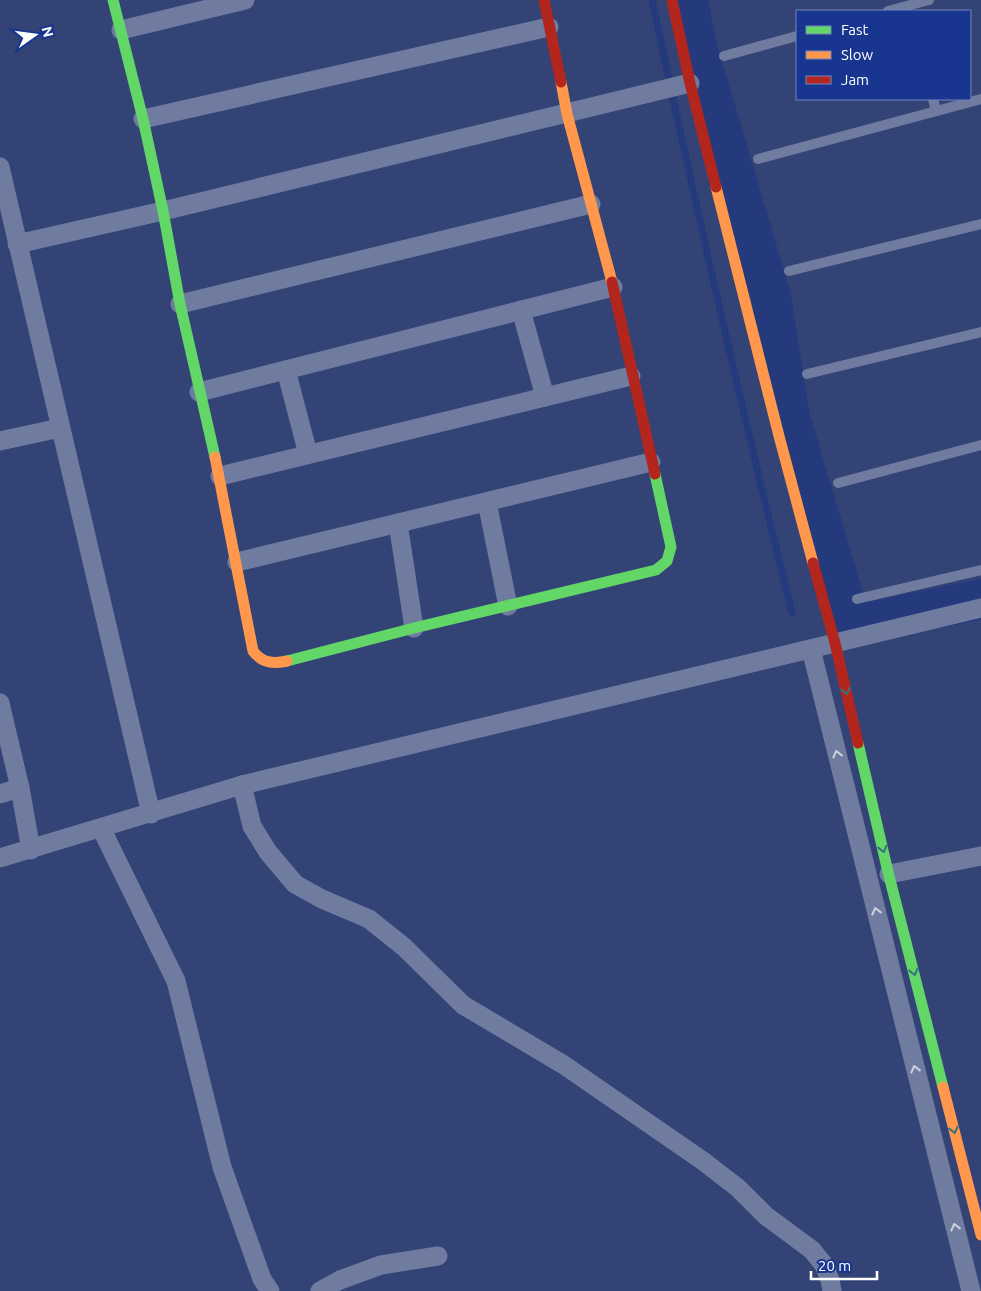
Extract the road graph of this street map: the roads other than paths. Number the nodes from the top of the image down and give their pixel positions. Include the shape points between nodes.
1 (113, 0) edge
2 (245, 0) edge
3 (544, 0) edge
4 (672, 0) edge
5 (929, 0) edge
6 (912, 8) edge
7 (896, 10) edge
8 (549, 28) junction
9 (121, 30) junction
10 (796, 36) edge
11 (724, 56) dead end
12 (685, 84) junction
13 (981, 99) edge
14 (933, 100) edge
15 (936, 111) junction
16 (567, 114) junction
17 (143, 119) junction
18 (758, 160) dead end
19 (0, 167) edge
20 (591, 204) junction
21 (163, 210) junction
22 (981, 224) edge
23 (17, 244) junction
24 (789, 271) dead end
25 (612, 286) junction
26 (180, 304) junction
27 (521, 310) junction
28 (981, 332) edge
29 (286, 370) junction
30 (807, 374) dead end
31 (631, 376) junction
32 (199, 392) junction
33 (544, 397) junction
34 (60, 428) junction
35 (0, 441) edge
36 (981, 445) edge
37 (308, 454) junction
38 (650, 462) junction
39 (220, 476) junction
40 (838, 483) dead end
41 (487, 502) junction
42 (398, 523) junction
43 (237, 562) junction
44 (981, 570) edge
45 (857, 599) dead end
46 (508, 606) junction
47 (981, 608) edge
48 (414, 628) junction
49 (835, 643) junction
50 (811, 649) junction
51 (0, 703) edge
52 (242, 785) junction
53 (20, 788) junction
54 (0, 794) edge
55 (151, 814) junction
56 (101, 828) junction
57 (31, 850) junction
58 (981, 856) edge
59 (0, 858) edge
60 (889, 874) junction
61 (981, 1235) edge
62 (438, 1256) dead end
63 (270, 1291) edge
64 (320, 1291) edge
65 (832, 1291) edge
66 (971, 1291) edge

1 - 9 street
2 - 9 street
3 - 8 street
4 - 12 street
5 - 6 lane
6 - 7 lane
8 - 16 street
8 - 17 street
9 - 17 street
10 - 11 lane
12 - 16 street
12 - 49 street
13 - 15 lane
14 - 15 lane
15 - 18 lane
16 - 20 street
16 - 21 street
17 - 21 street
19 - 23 street
20 - 25 street
20 - 26 street
21 - 23 street
21 - 26 street
22 - 24 lane
23 - 34 street
25 - 27 street
25 - 31 street
26 - 32 street
27 - 29 street
27 - 33 street
28 - 30 lane
29 - 32 street
29 - 37 street
31 - 33 street
31 - 38 street
32 - 39 street
33 - 37 street
34 - 35 street
34 - 55 street
36 - 40 lane
37 - 39 street
38 - 41 street
38 - 46 street via 671,547 670,555 662,566
39 - 43 street
41 - 42 street
41 - 46 street
42 - 43 street
42 - 48 street
43 - 48 street via 253,651 263,662 278,663
44 - 45 lane
46 - 48 street
47 - 49 street
49 - 50 street
49 -> 60 street
50 - 52 street
66 -> 50 street
51 - 53 street
52 - 55 street
52 - 65 street via 252,826 268,852 295,884 369,919 404,947 464,1005 564,1065 703,1161 738,1188 766,1216 812,1250 824,1265
53 - 54 street
53 - 57 street
55 - 56 street
56 - 57 street
56 - 63 street via 176,981 222,1167 262,1280
57 - 59 street
58 - 60 street
60 -> 61 street
62 - 64 street via 381,1265

